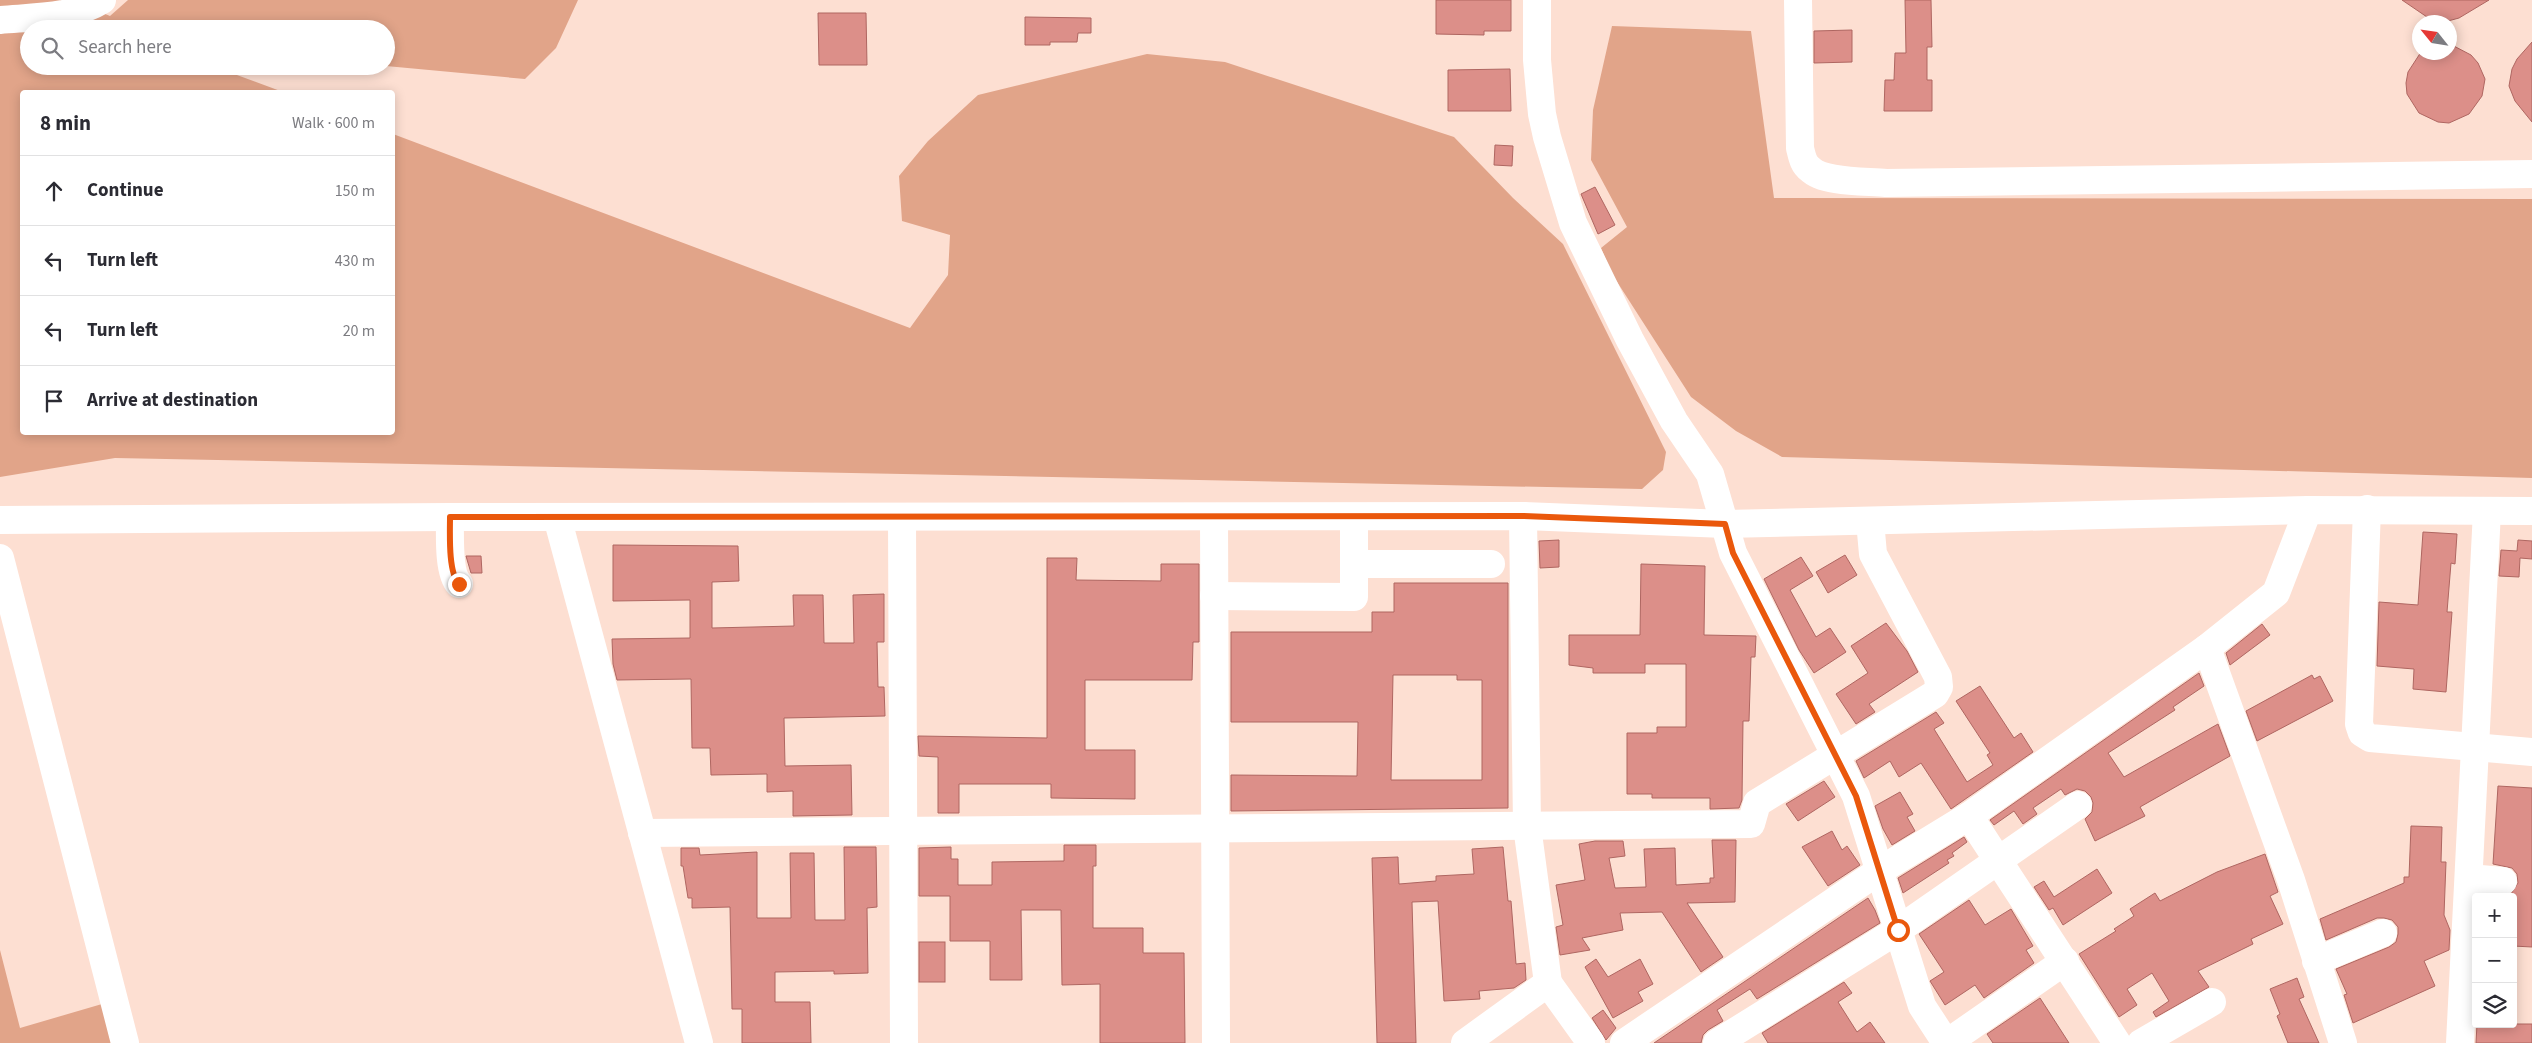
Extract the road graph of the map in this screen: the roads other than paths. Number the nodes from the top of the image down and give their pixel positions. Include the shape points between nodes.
1 (102, 0) edge
2 (1537, 0) edge
3 (1798, 0) edge
4 (0, 20) edge
5 (2532, 174) edge
6 (2367, 509) junction
7 (2308, 510) junction
8 (2487, 511) junction
9 (2532, 511) edge
10 (1523, 516) junction
11 (450, 517) junction
12 (557, 517) junction
13 (902, 517) junction
14 (1354, 517) junction
15 (1214, 518) junction
16 (0, 520) edge
17 (1870, 521) junction
18 (1725, 524) junction
19 (0, 558) edge
20 (1354, 564) junction
21 (1491, 564) dead end
22 (459, 584) dead end
23 (1214, 596) junction
24 (2207, 648) junction
25 (2476, 748) junction
26 (2532, 752) edge
27 (1837, 754) junction
28 (2078, 805) dead end
29 (1969, 816) junction
30 (1527, 826) junction
31 (1215, 828) junction
32 (903, 830) junction
33 (642, 833) junction
34 (1997, 861) junction
35 (1879, 871) junction
36 (2469, 878) junction
37 (2504, 881) dead end
38 (1898, 930) junction
39 (2383, 933) dead end
40 (2065, 961) junction
41 (2316, 962) junction
42 (1548, 983) junction
43 (2212, 1002) dead end
44 (1750, 1034) edge
45 (1943, 1038) edge
46 (125, 1043) edge
47 (699, 1043) edge
48 (904, 1043) edge
49 (1216, 1043) edge
50 (1465, 1043) edge
51 (1591, 1043) edge
52 (1624, 1043) edge
53 (1717, 1043) edge
54 (2117, 1043) edge
55 (2141, 1043) edge
56 (2343, 1043) edge
57 (2460, 1043) edge

1 - 4 street via 93,6 63,14
2 - 18 street via 1537,60 1542,114 1573,223 1630,340 1670,413 1710,474
3 - 5 street via 1800,148 1803,161 1810,170 1824,177 1886,183
6 - 7 street
6 - 8 street
6 - 25 street via 2359,724 2362,733 2370,738
7 - 17 street
7 - 24 street via 2276,593
8 - 9 street
8 - 25 street
10 - 14 street
10 - 18 street
10 - 30 street
11 - 12 street
11 - 16 street
11 - 22 street via 451,555 455,580
12 - 13 street
12 - 33 street
13 - 15 street
13 - 32 street
14 - 15 street
14 - 20 street
15 - 23 street
17 - 18 street
17 - 27 street via 1873,554 1938,677 1939,686 1935,694
18 - 27 street via 1733,553
19 - 46 street
20 - 21 street
20 - 23 street via 1354,597
23 - 31 street
24 - 29 street
24 - 41 street
25 - 26 street
25 - 36 street
27 - 30 street via 1758,803 1751,824
27 - 35 street via 1861,808
28 - 34 street
29 - 34 street
29 - 35 street
30 - 31 street
30 - 42 street
31 - 32 street
31 - 49 street
32 - 33 street
32 - 48 street
33 - 47 street
34 - 38 street
34 - 40 street
35 - 38 street
35 - 52 street
36 - 37 street
36 - 57 street
38 - 44 street
38 - 45 street via 1922,1006
39 - 41 street
40 - 45 street
40 - 54 street
41 - 56 street
42 - 50 street
42 - 51 street
43 - 55 street
44 - 53 street

